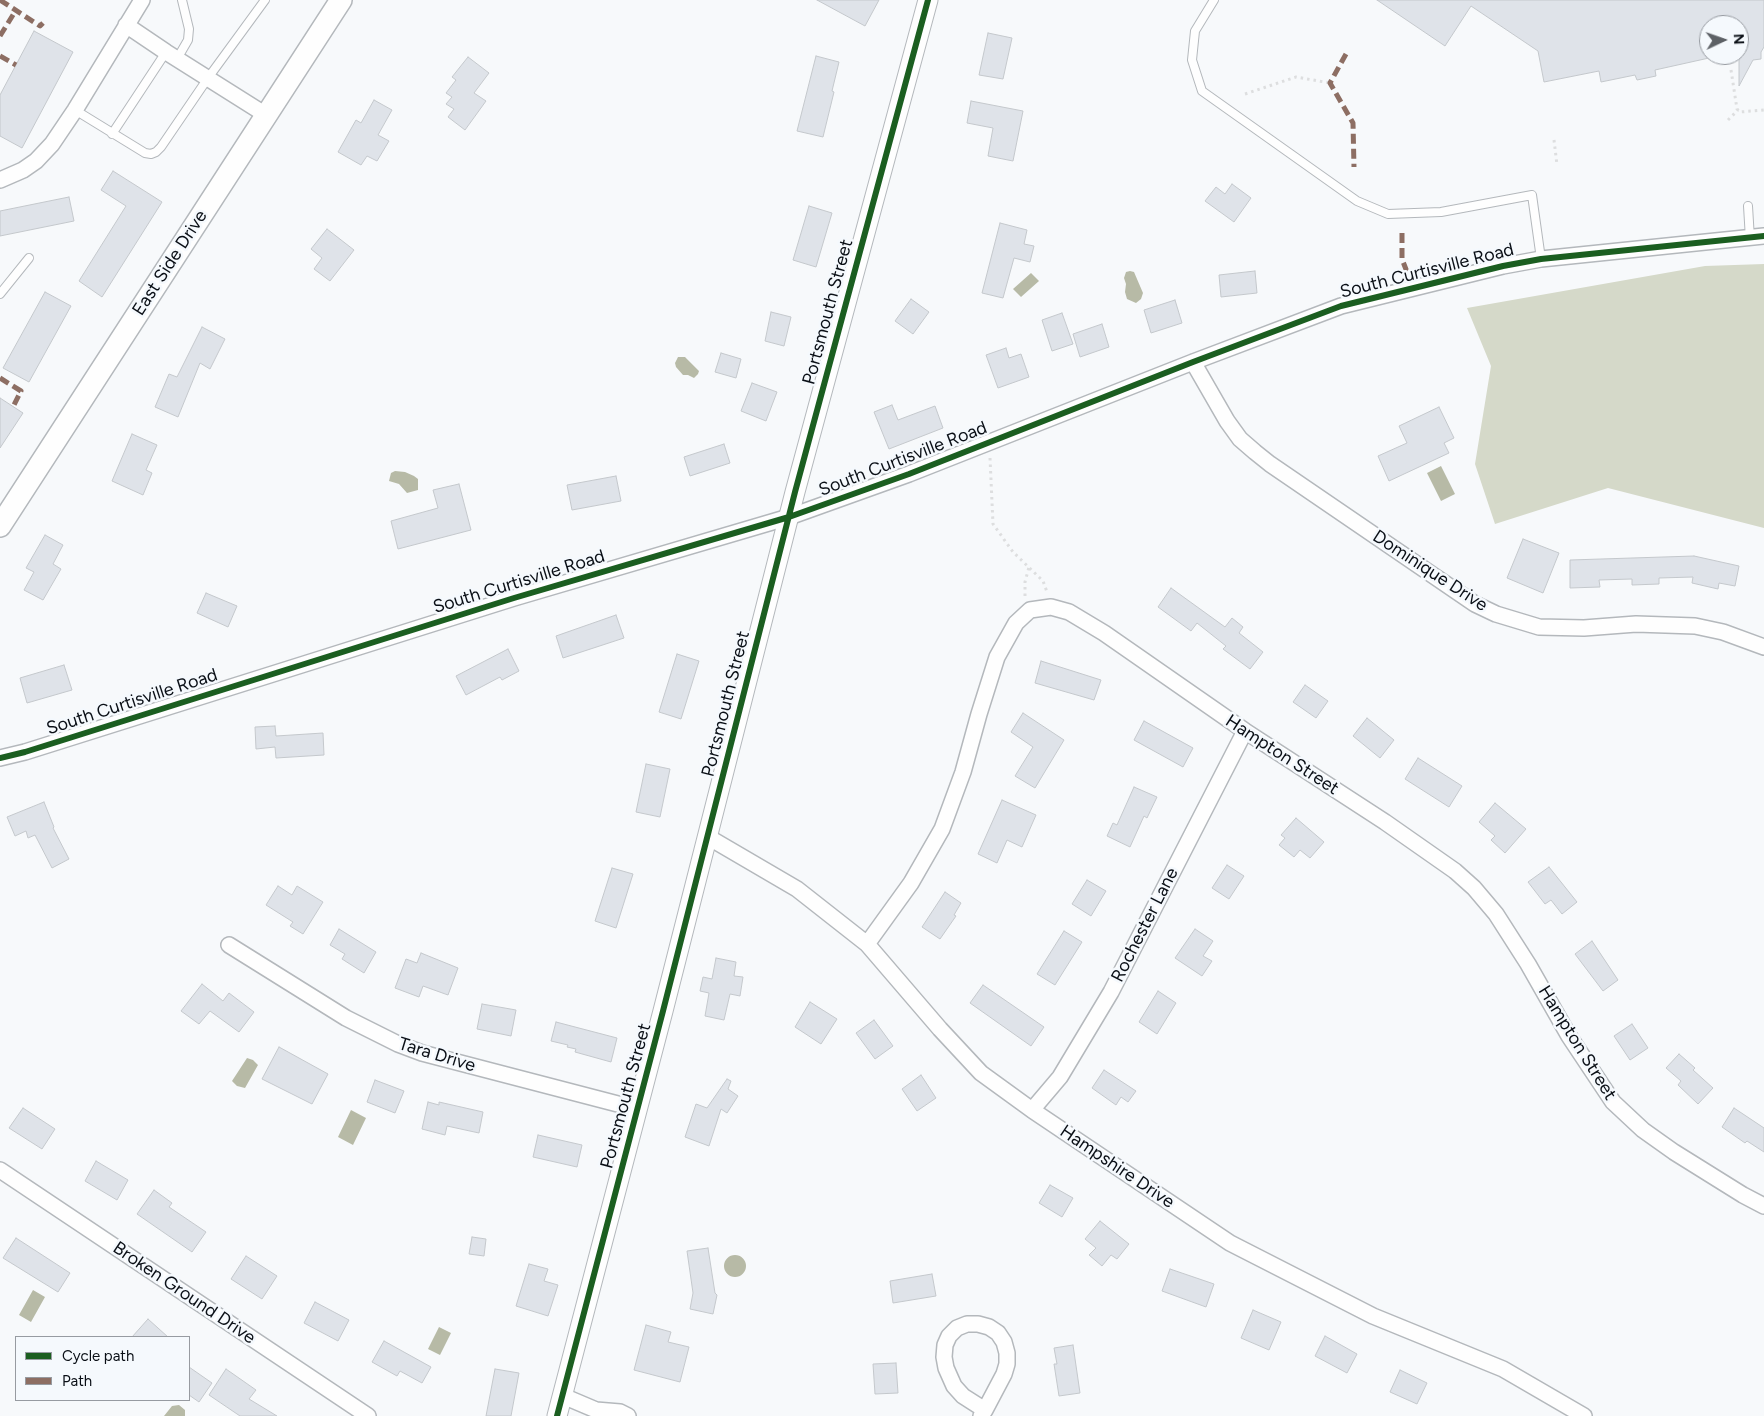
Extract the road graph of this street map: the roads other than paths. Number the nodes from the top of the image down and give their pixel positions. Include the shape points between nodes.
1 (142, 0) edge
2 (182, 0) edge
3 (265, 0) edge
4 (341, 0) edge
5 (928, 0) edge
6 (1214, 0) edge
7 (126, 25) junction
8 (171, 56) junction
9 (208, 78) junction
10 (75, 110) junction
11 (266, 115) junction
12 (112, 134) junction
13 (0, 180) edge
14 (1748, 206) dead end
15 (1757, 237) edge
16 (29, 258) dead end
17 (1541, 259) junction
18 (0, 294) edge
19 (1193, 362) junction
20 (789, 517) junction
21 (0, 526) edge
22 (1764, 647) edge
23 (1245, 731) junction
24 (0, 758) edge
25 (708, 837) junction
26 (867, 944) junction
27 (229, 945) dead end
28 (637, 1109) junction
29 (1032, 1110) junction
30 (0, 1170) edge
31 (1764, 1206) edge
32 (563, 1396) junction
33 (598, 1413) edge
34 (983, 1413) edge
35 (368, 1416) edge
36 (557, 1416) edge
37 (628, 1416) edge
38 (1584, 1416) edge

1 - 7 street
2 - 8 lane via 188,40
3 - 9 lane
4 - 11 main road, East Side Drive
5 - 20 street, Portsmouth Street
6 - 17 lane via 1195,31 1192,60 1202,90 1357,202 1388,214 1441,212 1532,195
7 - 8 street
7 - 10 street
8 - 9 street
8 - 12 lane
9 - 11 street
9 - 12 lane via 156,152 145,153
10 - 12 lane
10 - 13 street via 36,161
11 - 21 main road, East Side Drive
14 - 15 lane
15 - 17 street, South Curtisville Road
16 - 18 lane
17 - 19 street, South Curtisville Road via 1341,306
19 - 20 street, South Curtisville Road via 909,474
19 - 22 street, Dominique Drive via 1227,421 1255,452 1476,604 1496,614 1539,627 1695,626
20 - 24 street, South Curtisville Road via 514,598
20 - 25 street, Portsmouth Street
23 - 26 street, Hampton Street via 1069,612 1051,607 1030,610 1016,623 997,657 964,772 942,829 911,883
23 - 29 street, Rochester Lane via 1111,992 1060,1077
23 - 31 street, Hampton Street via 1385,822 1474,888 1496,914 1613,1102 1643,1130 1674,1152
25 - 26 street, Hampshire Drive via 797,889
25 - 28 street, Portsmouth Street
26 - 29 street, Hampshire Drive via 981,1073
27 - 28 street, Tara Drive via 346,1018 398,1044
28 - 32 street, Portsmouth Street
29 - 38 street, Hampshire Drive via 1230,1243 1373,1316 1503,1369
30 - 35 street, Broken Ground Drive
32 - 33 street
32 - 36 street, Portsmouth Street
33 - 37 street via 620,1412
34 - 34 street via 1004,1374 1007,1353 998,1333 989,1327 967,1324 949,1336 944,1357 954,1386

